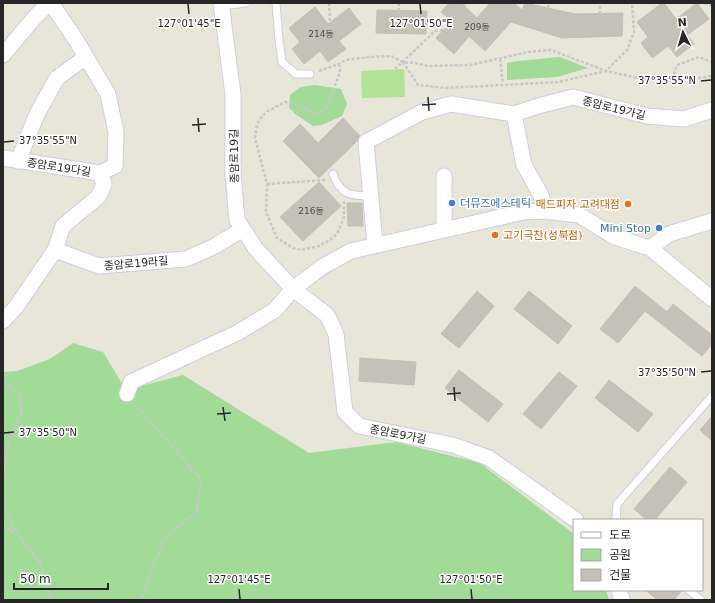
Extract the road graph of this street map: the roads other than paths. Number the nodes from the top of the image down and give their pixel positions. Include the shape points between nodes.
1 (50, 3) edge
2 (246, 3) edge
3 (276, 3) edge
4 (221, 5) edge
5 (3, 55) edge
6 (86, 57) junction
7 (313, 73) road end
8 (712, 110) edge
9 (514, 114) junction
10 (3, 158) edge
11 (18, 161) junction
12 (100, 173) junction
13 (444, 176) dead end
14 (334, 177) road end
15 (371, 196) junction
16 (544, 211) junction
17 (712, 221) edge
18 (242, 229) junction
19 (444, 229) junction
20 (375, 245) junction
21 (650, 248) junction
22 (55, 250) junction
23 (294, 289) junction
24 (712, 299) edge
25 (3, 321) edge
26 (127, 394) road end
27 (712, 396) edge
28 (575, 519) edge
29 (616, 519) edge
30 (690, 591) edge
31 (701, 600) edge

1 - 5 street
1 - 6 street
2 - 4 lane
3 - 7 lane via 282,62 296,74
4 - 18 street, 종암로19길 via 233,94 233,174 237,220
6 - 11 street, 종암로19다길 via 57,78 37,114
6 - 12 street via 108,94 116,132 115,166
8 - 9 street, 종암로19가길 via 684,119 647,116 573,97
9 - 15 street, 종암로19가길 via 451,104 422,112 366,142
9 - 16 street via 524,165 541,195
10 - 11 street, 종암로19다길
11 - 12 street, 종암로19다길
12 - 22 street via 104,184 99,196 64,226
13 - 19 street
14 - 15 lane via 343,192 353,196
15 - 20 street, 종암로19가길
16 - 19 street via 523,212
16 - 21 street via 579,215 615,237
17 - 21 street via 669,234
18 - 22 street, 종암로19라길 via 215,246 186,259 99,266
18 - 23 street, 종암로19길 via 256,249
19 - 20 street
20 - 23 street via 351,251 322,267
21 - 24 street
22 - 25 street via 16,307
23 - 26 street via 275,310 236,333 131,382
23 - 28 street, 종암로9가길 via 327,315 336,334 345,412 359,426 453,444 488,458
27 - 29 lane via 617,504
30 - 31 lane

